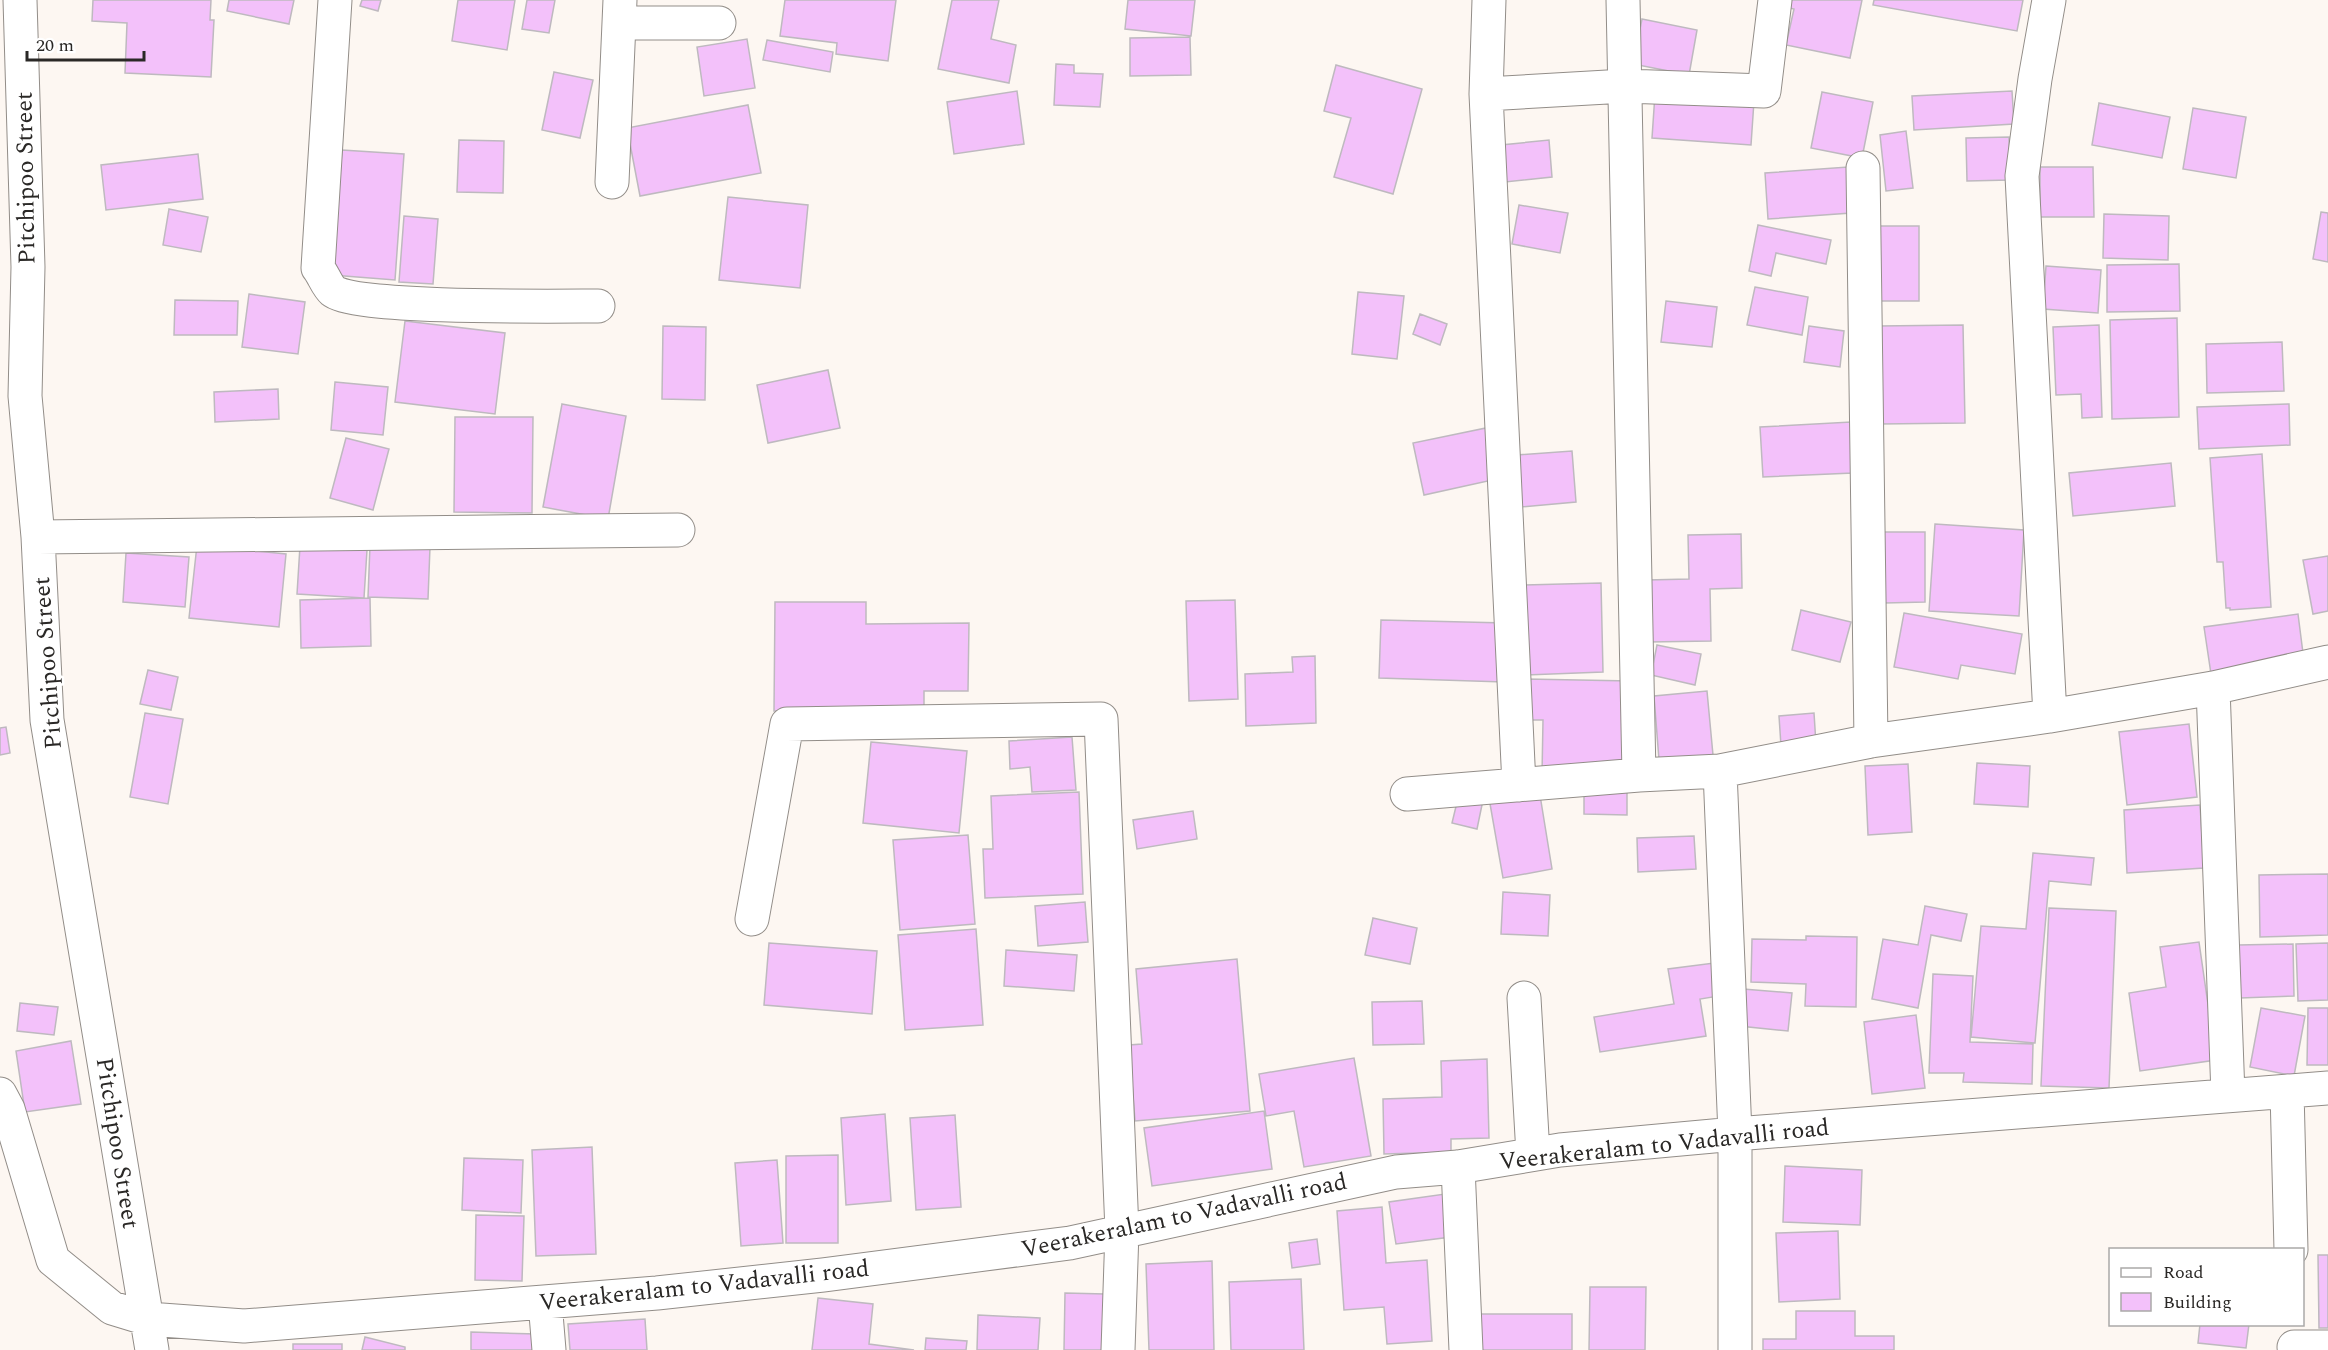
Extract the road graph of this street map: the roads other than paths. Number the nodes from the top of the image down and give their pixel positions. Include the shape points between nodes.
1 (20, 0) edge
2 (335, 0) edge
3 (1489, 0) edge
4 (1623, 0) edge
5 (1775, 0) edge
6 (2049, 0) edge
7 (619, 12) edge
8 (719, 23) dead end
9 (1625, 86) junction
10 (1486, 94) junction
11 (1863, 168) dead end
12 (612, 182) dead end
13 (598, 306) dead end
14 (12, 397) edge
15 (678, 530) dead end
16 (38, 537) junction
17 (2328, 662) edge
18 (2213, 688) junction
19 (2050, 716) junction
20 (1871, 741) junction
21 (1720, 771) junction
22 (1639, 775) junction
23 (1519, 785) junction
24 (1407, 794) dead end
25 (752, 919) dead end
26 (1524, 998) dead end
27 (2328, 1088) edge
28 (2287, 1091) junction
29 (0, 1094) edge
30 (2228, 1095) junction
31 (1735, 1134) junction
32 (1533, 1154) junction
33 (1458, 1167) junction
34 (1122, 1231) junction
35 (2291, 1248) edge
36 (544, 1302) junction
37 (150, 1335) edge
38 (2294, 1341) edge
39 (2328, 1347) edge
40 (549, 1350) edge
41 (1118, 1350) edge
42 (1466, 1350) edge
43 (1735, 1350) edge

1 - 14 street, Pitchipoo Street via 28,267
2 - 13 street via 318,268 334,292 356,299
3 - 10 street
4 - 9 street
5 - 9 street via 1764,91
6 - 19 street via 2022,176
7 - 8 street
7 - 12 street
9 - 10 street
9 - 22 street
10 - 23 street
11 - 20 street
14 - 16 street, Pitchipoo Street
15 - 16 street
16 - 37 street, Pitchipoo Street via 47,720
17 - 18 street
18 - 19 street
18 - 30 street
19 - 20 street
20 - 21 street
21 - 22 street
21 - 31 street
22 - 23 street
23 - 24 street
25 - 34 street via 787,724 1101,719
26 - 32 street
27 - 28 street, Veerakeralam to Vadavalli road
28 - 30 street, Veerakeralam to Vadavalli road
28 - 35 street
29 - 37 street, Veerakeralam to Vadavalli road via 8,1109 53,1260
30 - 31 street, Veerakeralam to Vadavalli road
31 - 32 street, Veerakeralam to Vadavalli road
31 - 43 street
32 - 33 street, Veerakeralam to Vadavalli road
33 - 34 street, Veerakeralam to Vadavalli road via 1396,1172
33 - 42 street
34 - 36 street, Veerakeralam to Vadavalli road via 1070,1243 823,1275
34 - 41 street
36 - 37 street, Veerakeralam to Vadavalli road
36 - 40 street
38 - 39 street

